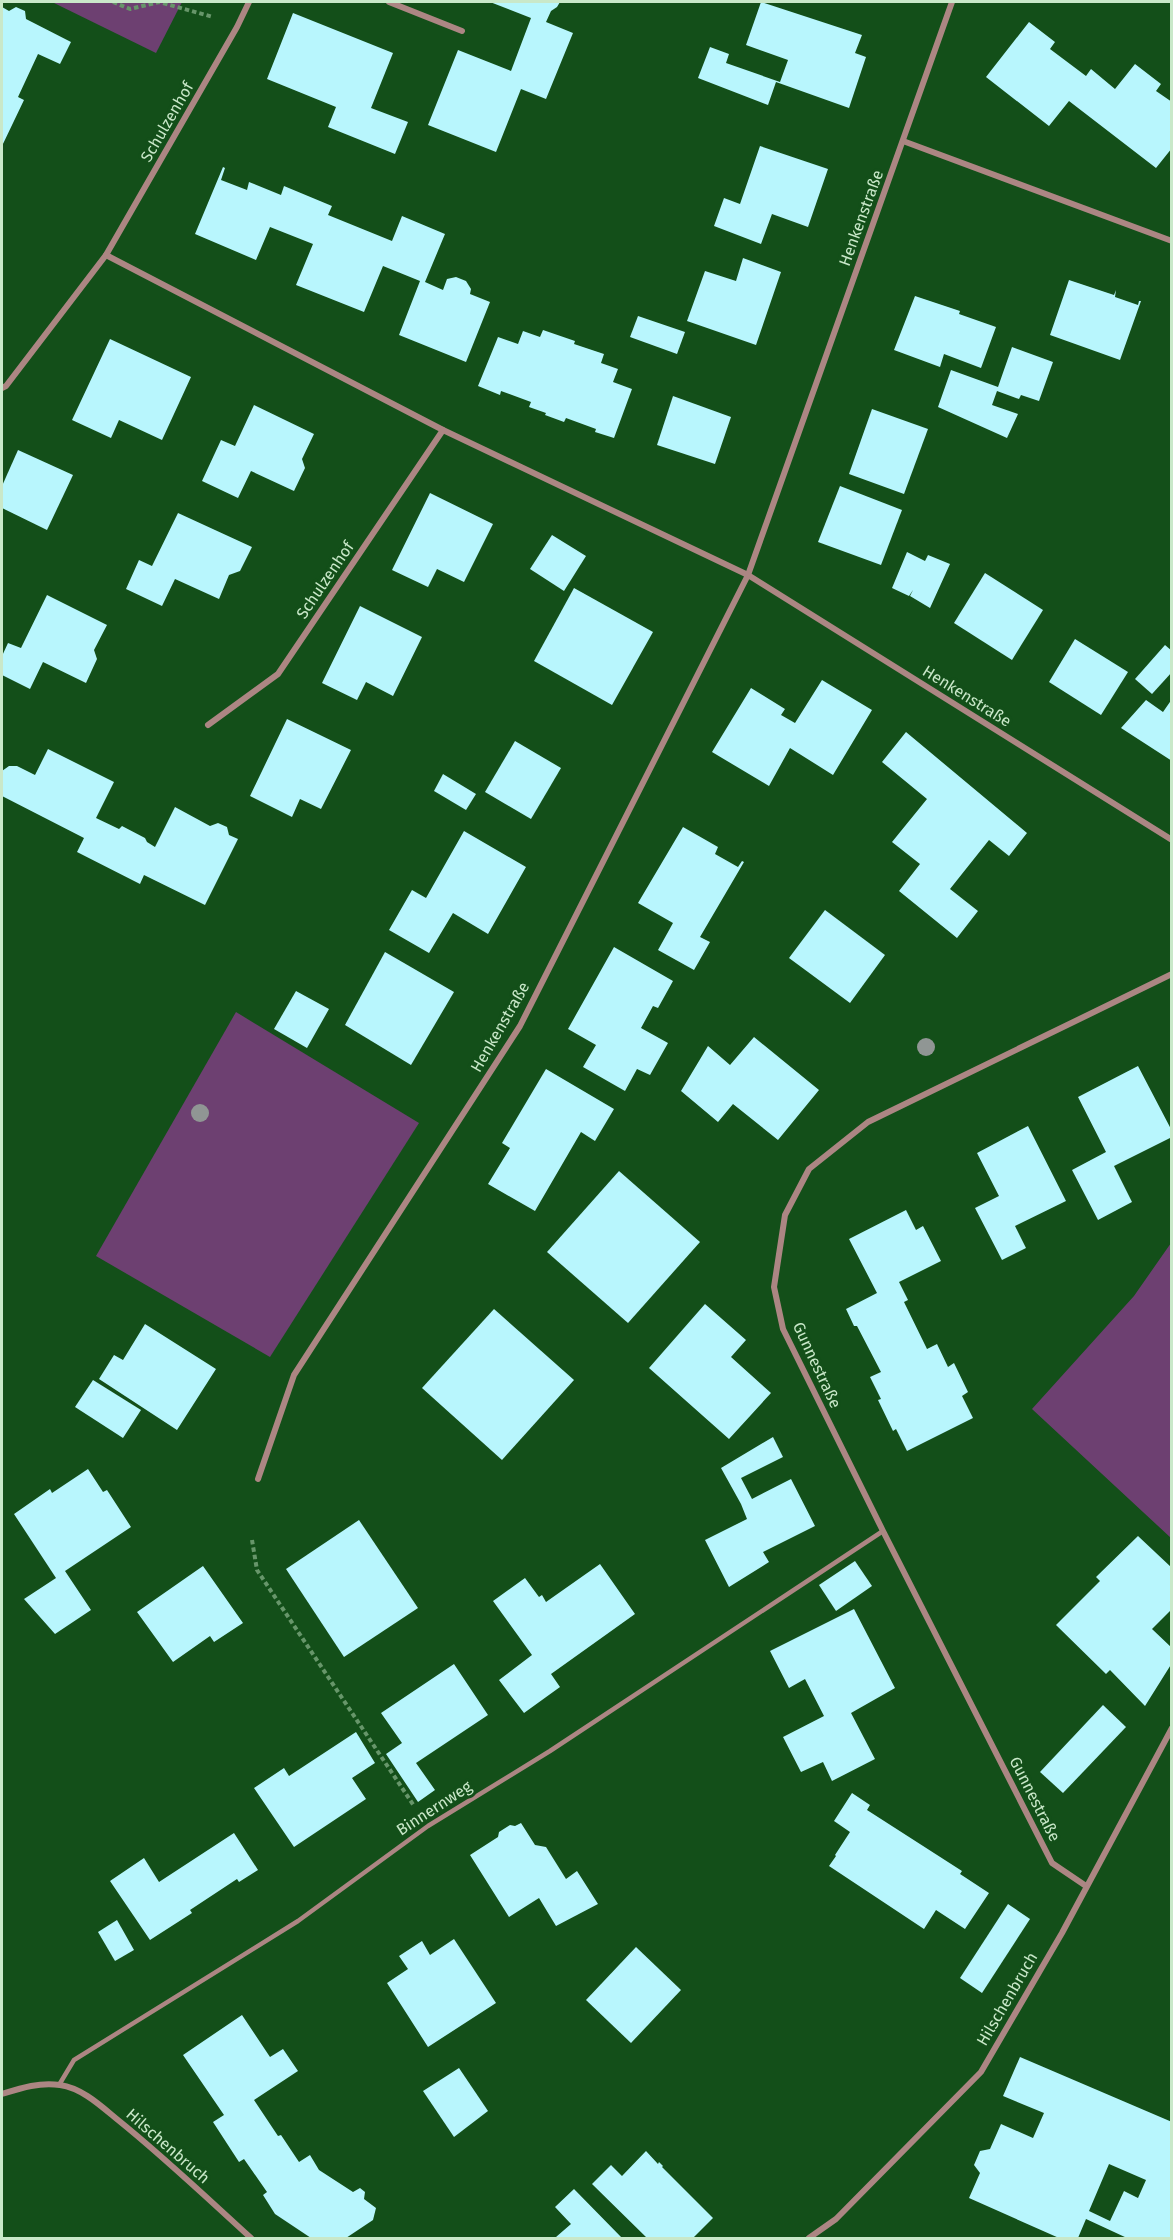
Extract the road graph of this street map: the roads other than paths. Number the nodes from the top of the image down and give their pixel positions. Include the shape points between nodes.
1 (249, 2) edge
2 (389, 2) edge
3 (952, 2) edge
4 (462, 31) dead end
5 (903, 141) junction
6 (1172, 241) edge
7 (106, 255) junction
8 (2, 388) edge
9 (443, 430) junction
10 (748, 575) junction
11 (208, 725) dead end
12 (1172, 840) edge
13 (1172, 974) edge
14 (258, 1479) dead end
15 (883, 1530) junction
16 (1172, 1728) edge
17 (1086, 1886) junction
18 (59, 2085) junction
19 (2, 2094) edge
20 (251, 2238) edge
21 (809, 2238) edge

1 - 7 street, Schulzenhof
2 - 4 street
3 - 5 street, Henkenstraße
5 - 6 street
5 - 10 street, Henkenstraße
7 - 8 street, Schulzenhof
7 - 9 street
9 - 10 street
9 - 11 street, Schulzenhof via 278,674
10 - 12 street, Henkenstraße
10 - 14 street, Henkenstraße via 520,1026 294,1374
13 - 15 street, Gunnestraße via 868,1122 809,1169 785,1215 774,1287 783,1329
15 - 17 street, Gunnestraße via 1052,1863
15 - 18 lane, Binnernweg via 550,1751 428,1826 298,1921 74,2060
16 - 17 street, Hilschenbruch
17 - 21 street, Hilschenbruch via 981,2072 836,2219
18 - 19 street via 31,2085
18 - 20 street, Hilschenbruch via 84,2095 144,2140

